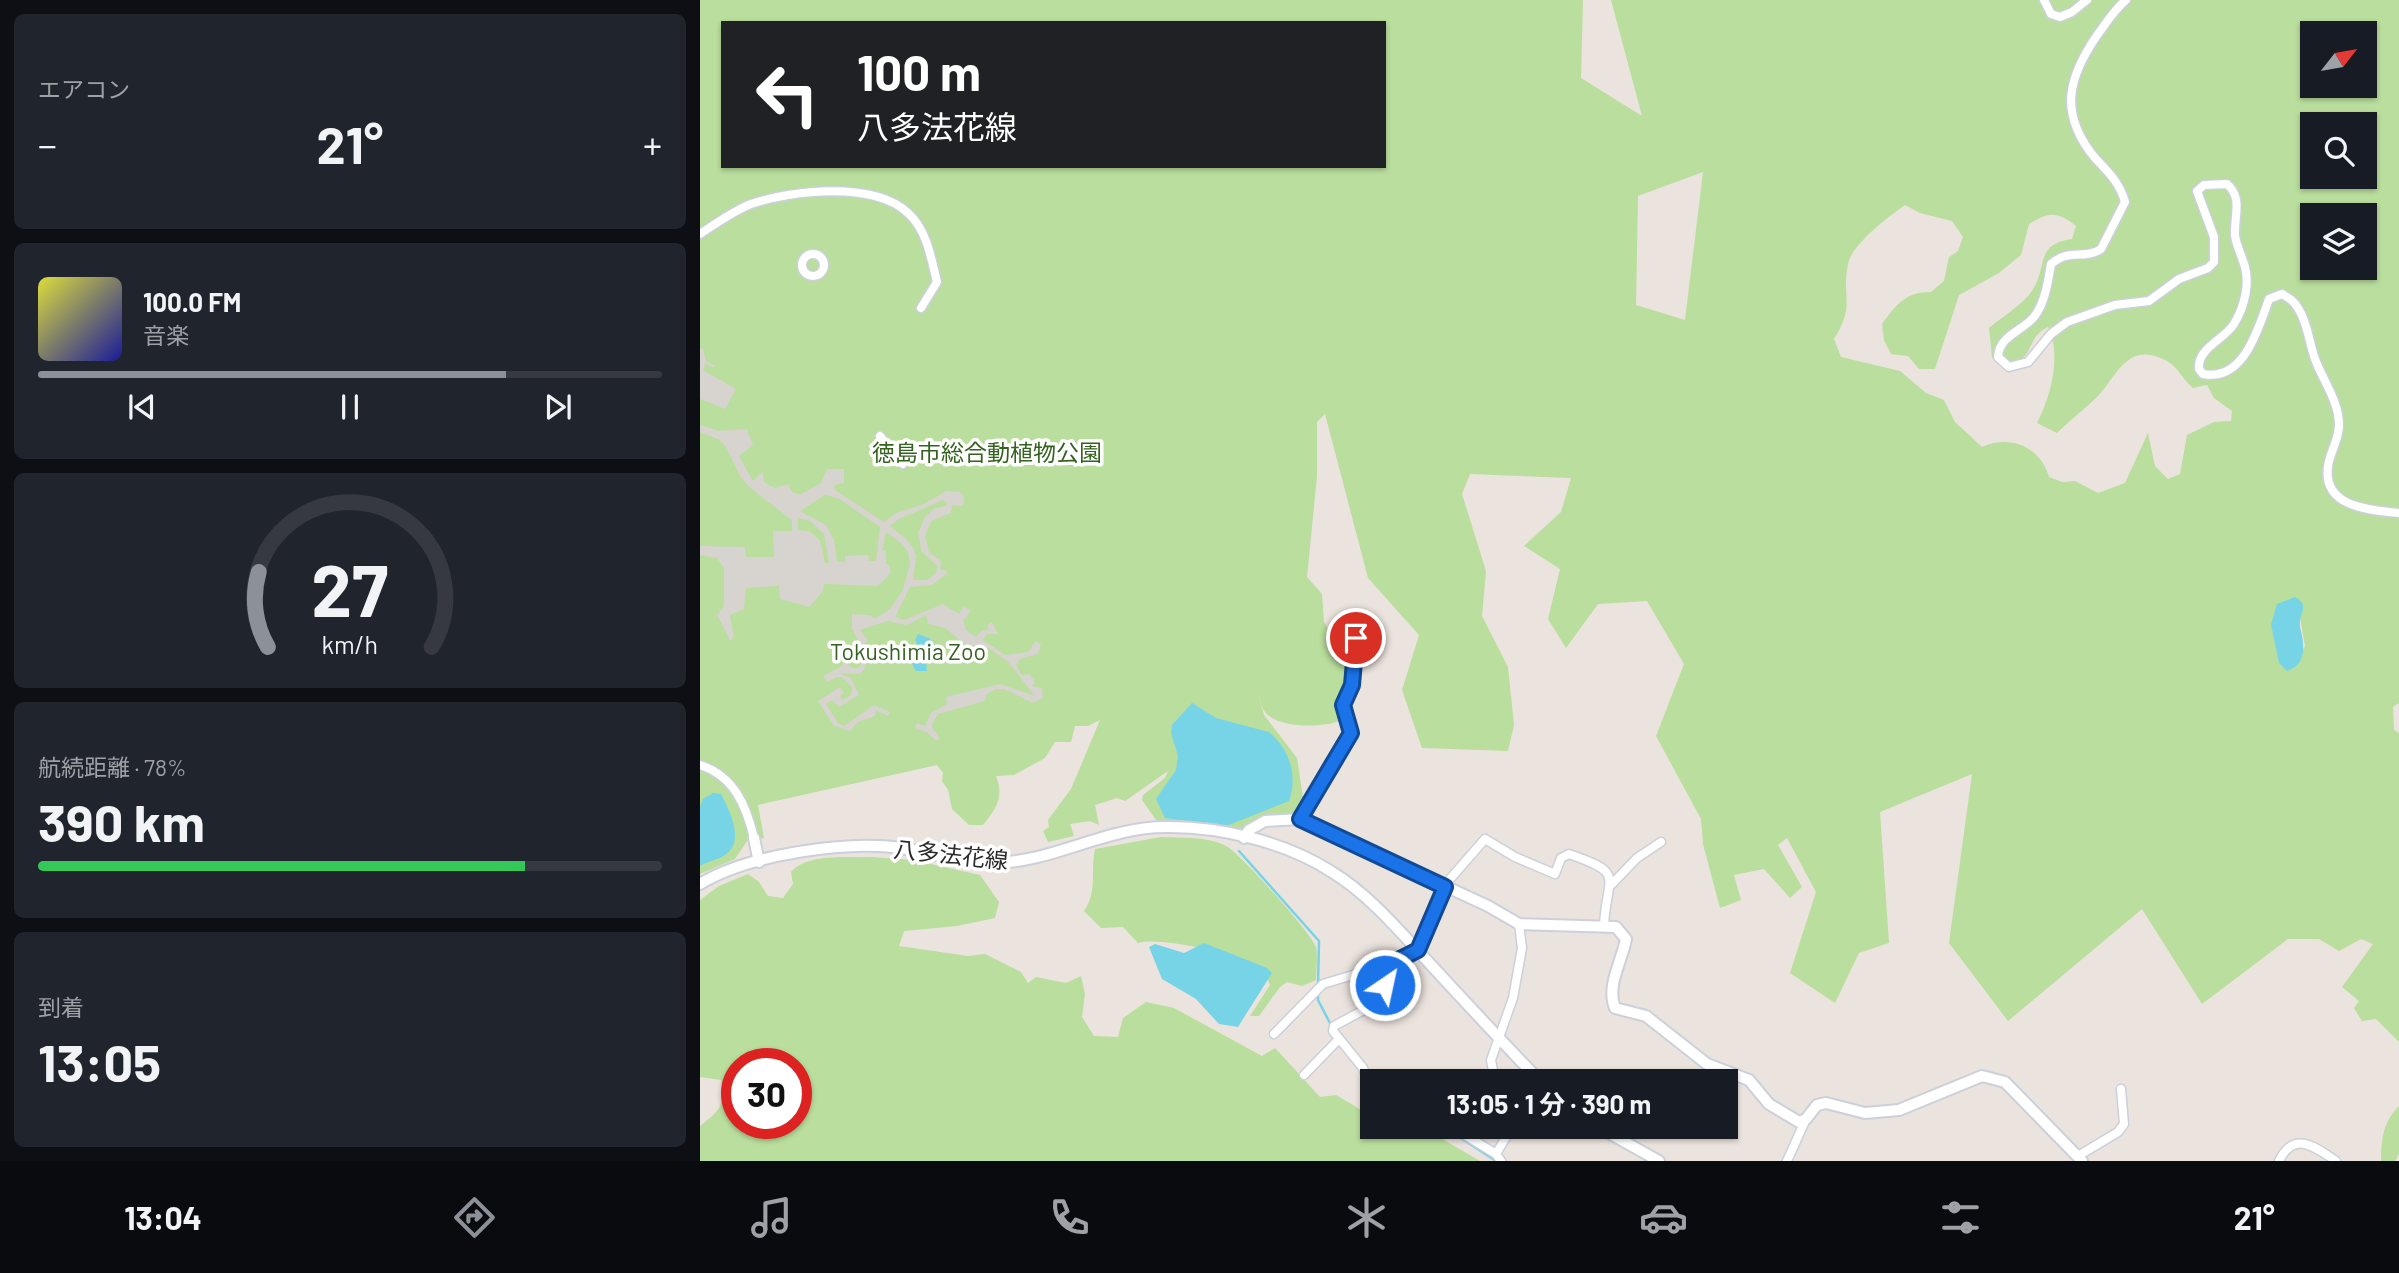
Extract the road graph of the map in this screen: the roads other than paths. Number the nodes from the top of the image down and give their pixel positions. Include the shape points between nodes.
1 (2044, 0) edge
2 (2087, 0) edge
3 (2126, 0) edge
4 (700, 234) edge
5 (921, 307) dead end
6 (880, 436) dead end
7 (903, 464) dead end
8 (2399, 513) edge
9 (1356, 638) dead end
10 (700, 765) edge
11 (1300, 819) junction
12 (754, 838) joint
13 (1244, 838) junction
14 (1661, 842) dead end
15 (759, 862) junction
16 (700, 884) edge
17 (1611, 885) junction
18 (1445, 887) junction
19 (1519, 924) junction
20 (1604, 925) junction
21 (1418, 950) junction
22 (1390, 964) junction
23 (1274, 1034) dead end
24 (1498, 1038) junction
25 (1338, 1040) junction
26 (1363, 1069) edge
27 (1493, 1069) edge
28 (1528, 1069) edge
29 (1304, 1075) dead end
30 (2121, 1089) dead end
31 (1806, 1119) junction
32 (1470, 1139) edge
33 (1507, 1139) edge
34 (1620, 1139) edge
35 (1498, 1158) edge
36 (2080, 1158) edge
37 (1659, 1161) edge
38 (1787, 1161) edge
39 (2279, 1161) edge
40 (2336, 1161) edge

1 - 2 street via 2051,14 2060,17
3 - 8 street via 2081,61 2070,94 2083,138 2115,180 2125,202 2101,249 2095,254 2067,254 2051,264 2040,307 2000,346 1998,357 2010,367 2028,362 2067,322 2115,305 2149,301 2179,279 2208,268 2214,262 2214,237 2197,191 2215,182 2227,184 2238,201 2235,237 2247,287 2235,323 2202,354 2199,369 2212,376 2236,365 2256,335 2270,299 2282,294 2290,298 2304,320 2315,360 2338,411 2339,433 2328,466 2332,487 2358,509
4 - 5 street via 738,209 761,202 816,193 875,195 908,213 926,242 937,282
6 - 7 street
9 - 11 street via 1352,685 1343,705 1351,733
10 - 12 street via 719,775 741,798
11 - 13 main road via 1265,821
11 - 18 main road
12 - 15 main road
13 - 15 main road, 八多法花線 via 1164,827 1132,831 1018,862 989,863 899,848 839,846
13 - 21 main road, 八多法花線 via 1282,848 1332,872
14 - 17 street via 1637,858
15 - 16 main road, 八多法花線
17 - 18 street via 1605,870 1590,859 1569,854 1561,858 1555,874 1515,858 1485,839
17 - 20 street
18 - 19 main road
18 - 21 street
19 - 20 main road
19 - 24 street via 1521,957 1513,999
20 - 31 main road via 1616,927 1626,939 1615,975 1615,1008 1646,1016 1707,1064 1749,1080 1769,1104 1799,1122
21 - 22 street
21 - 24 main road, 八多法花線
22 - 23 street via 1323,984
22 - 25 street via 1385,977 1388,997 1334,1026
24 - 27 street
24 - 28 main road, 八多法花線
25 - 26 street
25 - 29 street
30 - 36 street via 2124,1124
31 - 36 main road via 1817,1105 1826,1103 1865,1113 1899,1110 1982,1076 2005,1082
31 - 38 street
32 - 35 street
33 - 35 street
34 - 37 main road
39 - 40 street via 2284,1151 2299,1143 2311,1144

